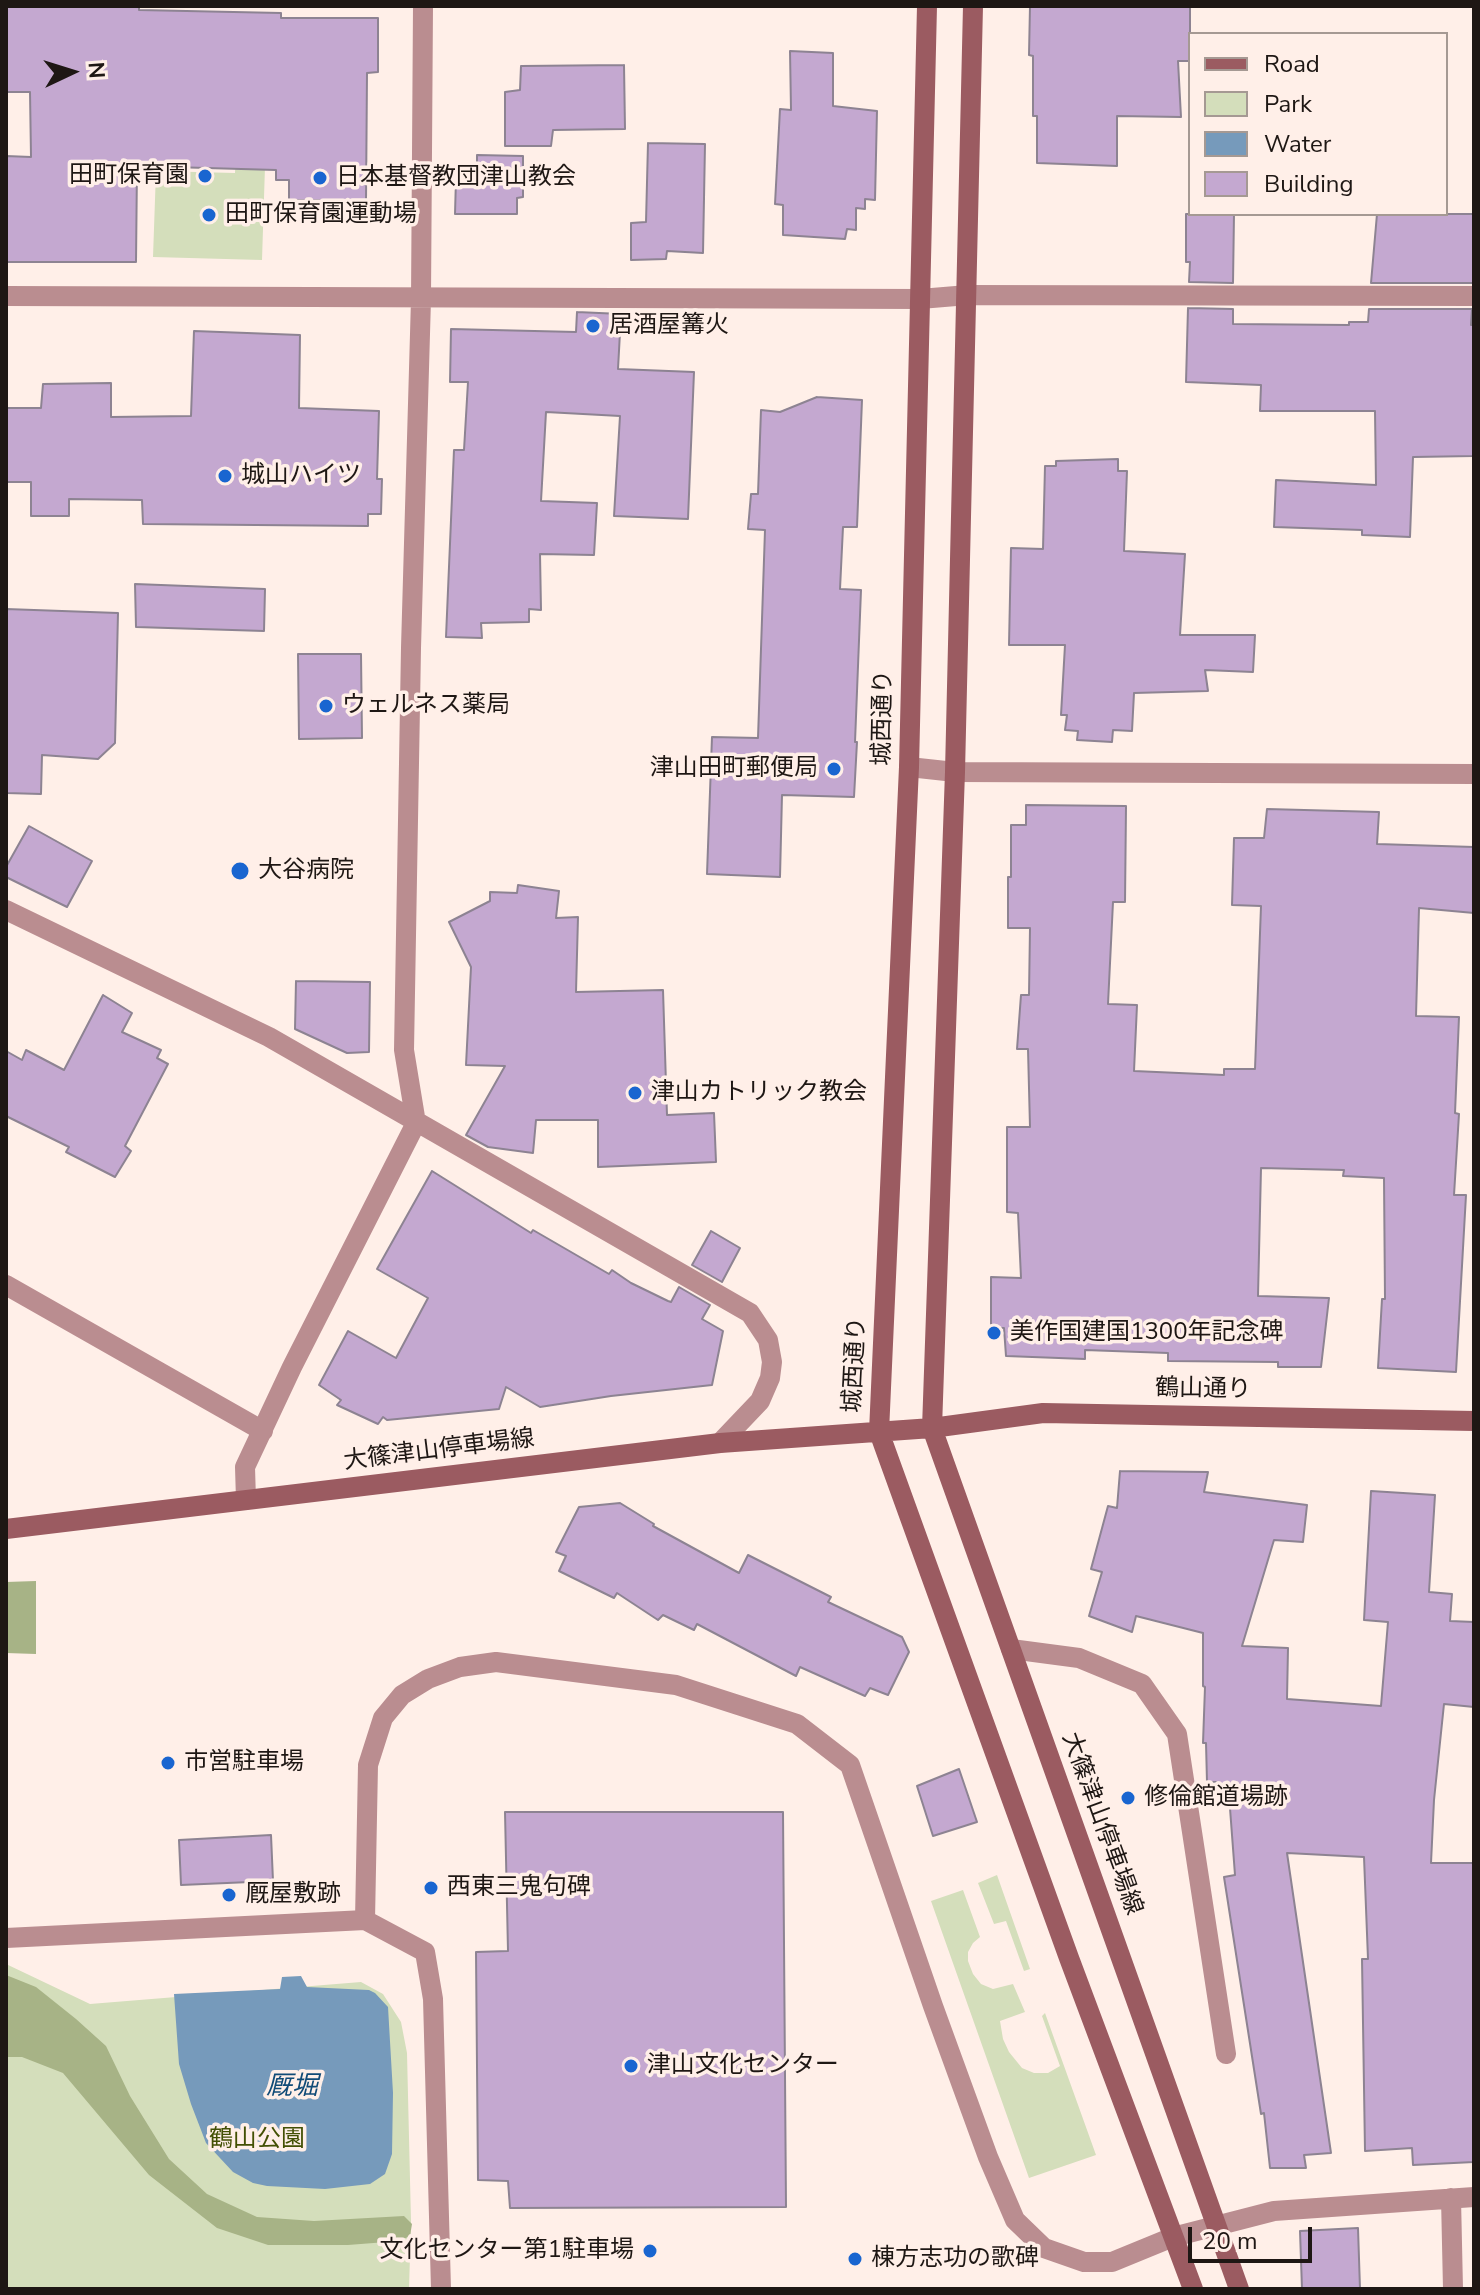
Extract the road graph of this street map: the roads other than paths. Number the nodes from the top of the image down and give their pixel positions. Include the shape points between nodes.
1 (423, 6) edge
2 (927, 6) edge
3 (973, 6) edge
4 (968, 295) junction
5 (6, 296) edge
6 (1474, 296) edge
7 (421, 299) junction
8 (920, 299) junction
9 (909, 767) junction
10 (955, 772) junction
11 (1474, 774) edge
12 (6, 910) edge
13 (416, 1123) junction
14 (6, 1285) edge
15 (1474, 1421) edge
16 (932, 1428) junction
17 (263, 1431) junction
18 (879, 1432) junction
19 (720, 1443) junction
20 (246, 1500) junction
21 (6, 1529) edge
22 (1011, 1649) junction
23 (365, 1920) junction
24 (6, 1938) edge
25 (1226, 2054) dead end
26 (1474, 2197) edge
27 (1451, 2198) junction
28 (1216, 2226) junction
29 (1173, 2237) junction
30 (441, 2289) edge
31 (1193, 2289) edge
32 (1239, 2289) edge
33 (1453, 2289) edge

1 - 7 street
2 - 8 street, 城西通り
3 - 4 street
4 - 6 street
4 - 8 street
4 - 10 street
5 - 7 street
7 - 8 street
7 - 13 street via 404,1050
8 - 9 street, 城西通り
9 - 10 street
9 - 18 street, 城西通り
10 - 11 street
10 - 16 street
12 - 13 street via 269,1037
13 - 17 street
13 - 19 street via 750,1313 768,1340 770,1378 760,1401
14 - 17 street
15 - 16 street, 鶴山通り via 1043,1413
16 - 18 street, 大篠津山停車場線
16 - 22 street, 大篠津山停車場線
17 - 20 street via 245,1467
18 - 19 street, 大篠津山停車場線
18 - 29 street
19 - 20 street, 大篠津山停車場線
20 - 21 street, 大篠津山停車場線
22 - 25 street via 1079,1658 1142,1684 1177,1734
22 - 28 street, 大篠津山停車場線
23 - 24 street
23 - 29 street via 368,1765 383,1718 402,1695 428,1679 496,1662 676,1685 797,1724 850,1765 933,2006 1015,2220 1044,2248 1084,2262 1112,2262
23 - 30 street via 425,1952 433,1999
26 - 27 street
27 - 28 street via 1274,2211
27 - 33 street
28 - 29 street
28 - 32 street, 大篠津山停車場線
29 - 31 street

